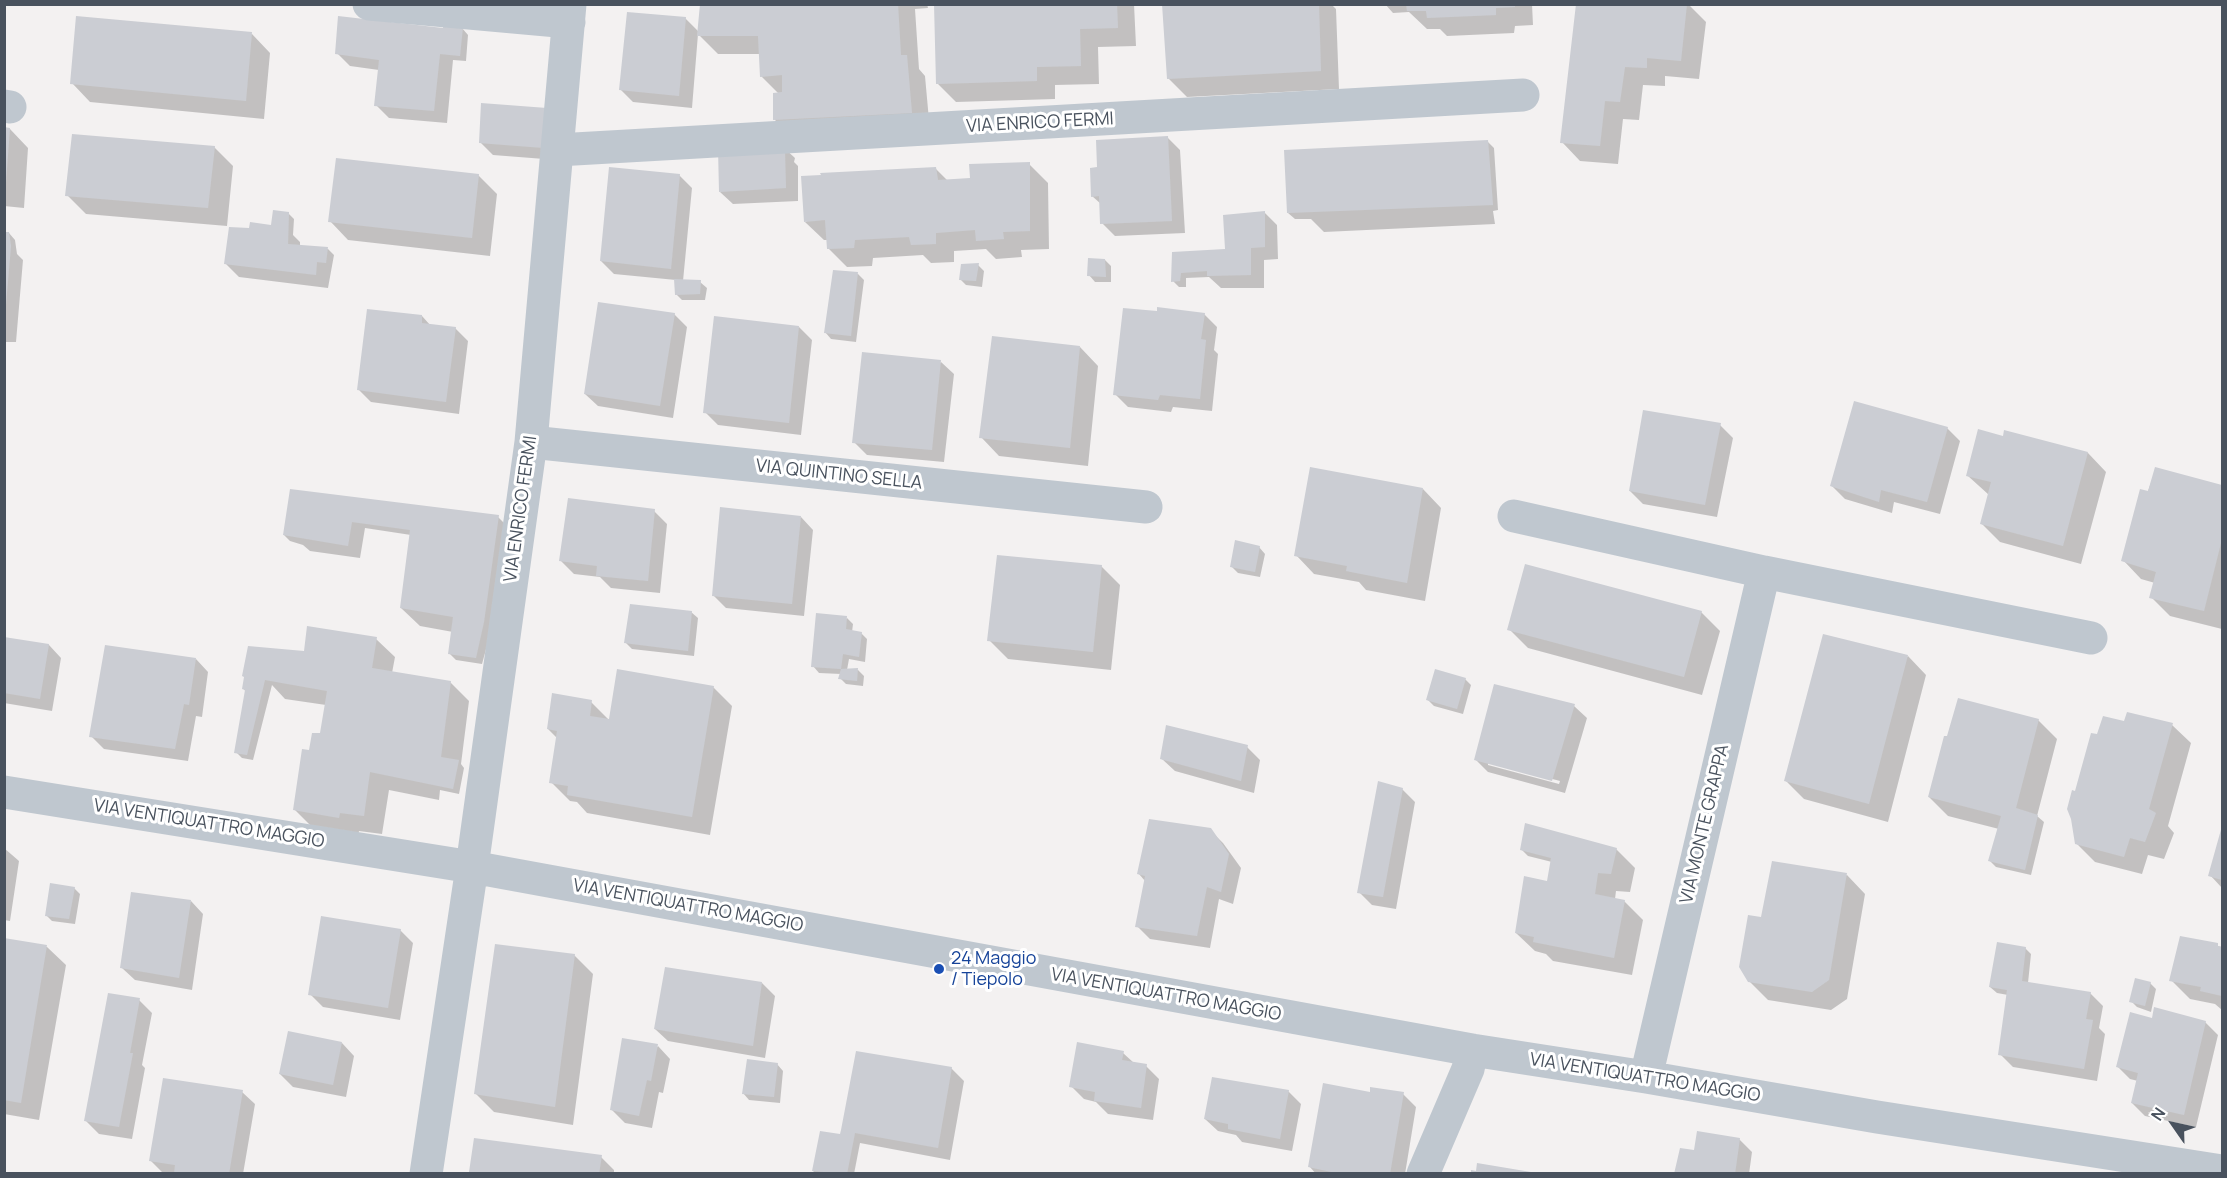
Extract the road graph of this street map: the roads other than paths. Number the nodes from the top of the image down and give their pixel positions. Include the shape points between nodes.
1 (369, 4) edge
2 (570, 13) edge
3 (1523, 95) dead end
4 (557, 150) junction
5 (531, 442) junction
6 (1146, 507) dead end
7 (1514, 516) dead end
8 (1764, 572) junction
9 (2091, 638) dead end
10 (4, 792) edge
11 (472, 867) junction
12 (1472, 1050) junction
13 (1646, 1077) junction
14 (2223, 1171) edge
15 (426, 1173) edge
16 (1423, 1173) edge

1 - 2 street
2 - 4 street, VIA ENRICO FERMI
3 - 4 street, VIA ENRICO FERMI
4 - 5 street, VIA ENRICO FERMI
5 - 6 street, VIA QUINTINO SELLA
5 - 11 street, VIA ENRICO FERMI
7 - 8 street
8 - 9 street
8 - 13 street, VIA MONTE GRAPPA
10 - 11 street, VIA VENTIQUATTRO MAGGIO
11 - 12 street, VIA VENTIQUATTRO MAGGIO
11 - 15 street, VIA ENRICO FERMI
12 - 13 street, VIA VENTIQUATTRO MAGGIO
12 - 16 street via 1468,1069
13 - 14 street, VIA VENTIQUATTRO MAGGIO

